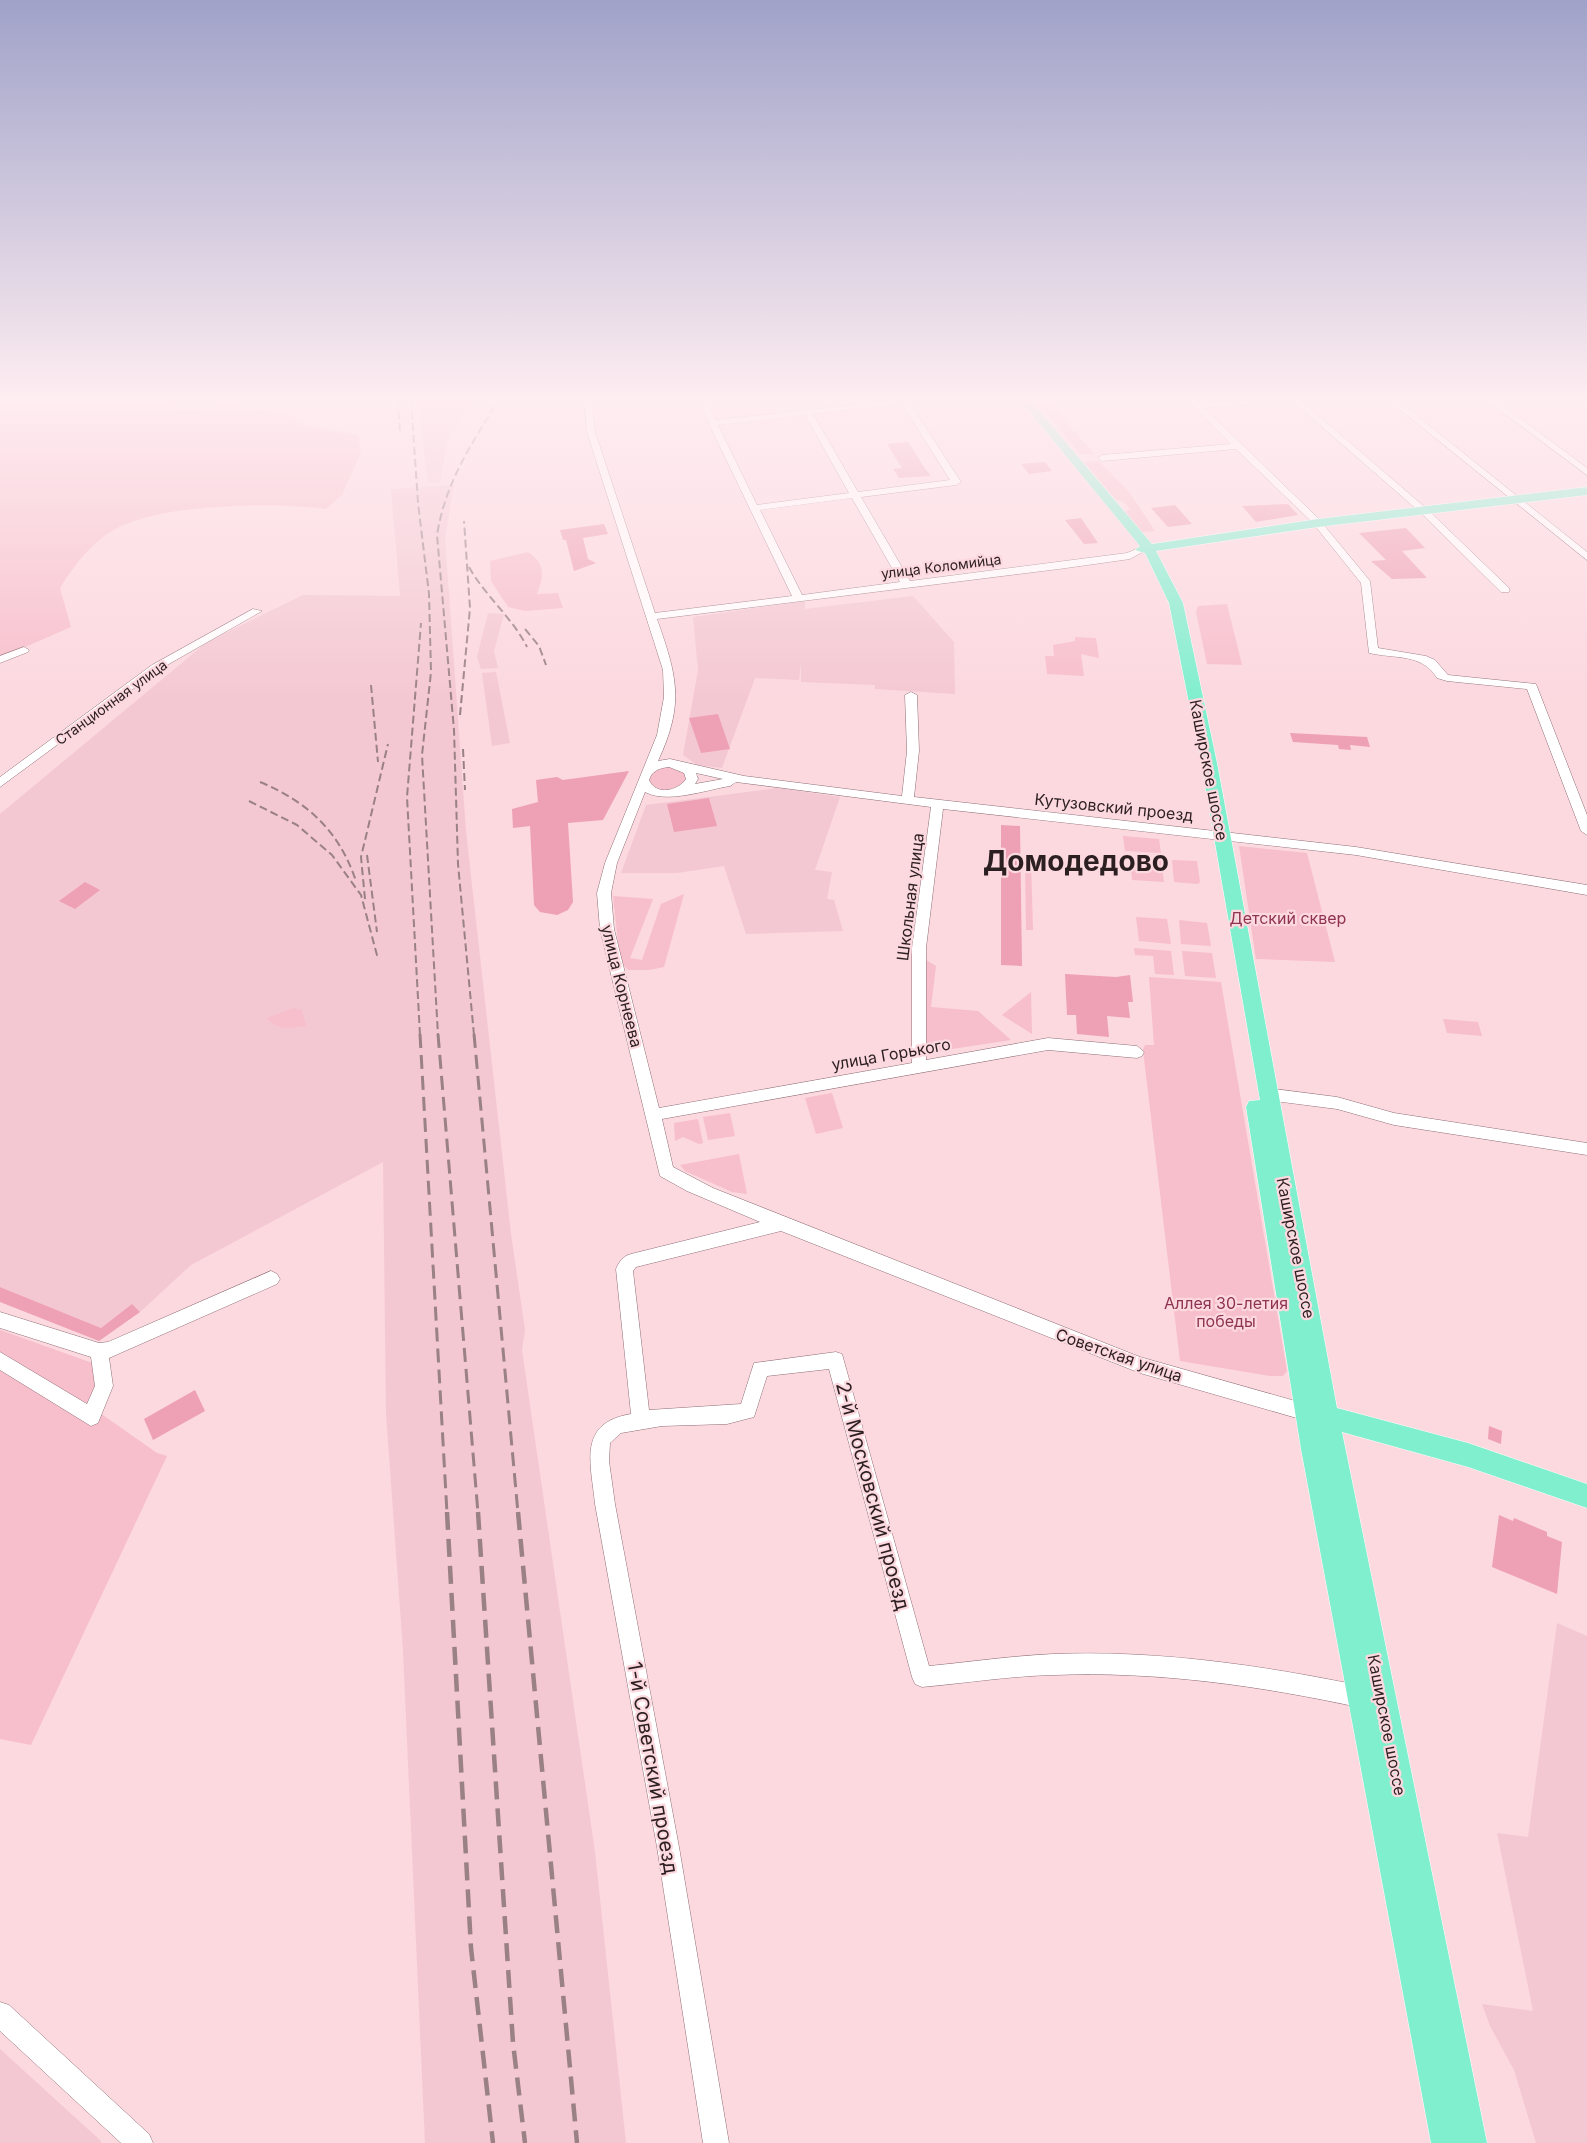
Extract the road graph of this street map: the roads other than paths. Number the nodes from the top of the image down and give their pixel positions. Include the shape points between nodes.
1 (614, 499) edge
2 (752, 499) edge
3 (832, 499) edge
4 (859, 499) edge
5 (1102, 499) edge
6 (1104, 499) edge
7 (1293, 499) edge
8 (1410, 499) edge
9 (1517, 499) joint
10 (756, 508) junction
11 (1424, 511) junction
12 (1318, 523) junction
13 (1144, 549) junction
14 (1587, 557) edge
15 (907, 585) junction
16 (1505, 590) dead end
17 (798, 598) junction
18 (257, 611) dead end
19 (653, 616) junction
20 (24, 650) dead end
21 (0, 660) edge
22 (910, 695) dead end
23 (661, 744) junction
24 (683, 766) junction
25 (645, 775) junction
26 (744, 780) junction
27 (0, 783) edge
28 (682, 791) junction
29 (663, 794) junction
30 (908, 799) junction
31 (635, 803) junction
32 (938, 803) junction
33 (1587, 831) edge
34 (1216, 835) junction
35 (1587, 890) edge
36 (1137, 1052) dead end
37 (919, 1068) junction
38 (1267, 1094) junction
39 (652, 1115) junction
40 (1587, 1149) edge
41 (666, 1171) joint
42 (781, 1224) junction
43 (271, 1279) dead end
44 (0, 1320) edge
45 (99, 1351) junction
46 (0, 1360) edge
47 (1317, 1414) junction
48 (641, 1421) junction
49 (1587, 1496) edge
50 (1362, 1697) junction
51 (0, 2014) edge
52 (140, 2143) edge
53 (716, 2143) edge
54 (1448, 2143) edge
55 (1470, 2143) edge

1 - 19 street
2 - 10 street
3 - 10 street
4 - 15 street
5 - 13 main road, Каширское шоссе
6 - 13 main road, Каширское шоссе
7 - 12 street
8 - 11 street
9 - 11 main road, улица Коломийца
9 - 14 street
10 - 17 street
11 - 12 main road, улица Коломийца
11 - 16 street
12 - 13 main road, улица Коломийца
12 - 33 street via 1366,583 1373,651 1430,660 1447,678 1533,686
13 - 15 street, улица Коломийца via 1130,556
13 - 34 main road, Каширское шоссе via 1170,614
15 - 17 street, улица Коломийца
17 - 19 street, улица Коломийца
18 - 27 street, Станционная улица via 156,667
19 - 23 street via 670,683
20 - 21 street
22 - 30 street via 913,751
23 - 24 street via 669,757
23 - 25 street, улица Корнеева
24 - 25 street via 663,764
24 - 26 street
24 - 28 street via 692,779
25 - 29 street via 650,790
25 - 31 street, улица Корнеева
26 - 28 street
26 - 30 street, Кутузовский проезд
28 - 29 street
29 - 31 street
30 - 32 street, Кутузовский проезд
31 - 39 street, улица Корнеева via 611,863 603,902
32 - 34 street, Кутузовский проезд
32 - 37 street, Школьная улица via 919,948
34 - 35 street, Кутузовский проезд via 1390,856
34 - 38 main road, Каширское шоссе
34 - 47 main road, Каширское шоссе
36 - 37 street, улица Горького via 1053,1044
37 - 39 street, улица Горького
38 - 40 street via 1337,1103 1394,1119
38 - 47 main road, Каширское шоссе
39 - 41 street, улица Корнеева
41 - 42 street, Советская улица
42 - 47 street, Советская улица via 1140,1365
42 - 48 street via 632,1261 624,1269
43 - 45 street
44 - 45 street
45 - 46 street via 104,1386 91,1418
47 - 49 main road, Советская улица via 1468,1455
47 - 50 main road, Каширское шоссе
47 - 55 main road, Каширское шоссе
48 - 50 street, 2-й Московский проезд via 748,1411 760,1369 836,1360 922,1677 1070,1664 1173,1669 1305,1684
48 - 53 street, 1-й Советский проезд via 616,1425 601,1439 600,1461
50 - 54 main road, Каширское шоссе
51 - 52 street

